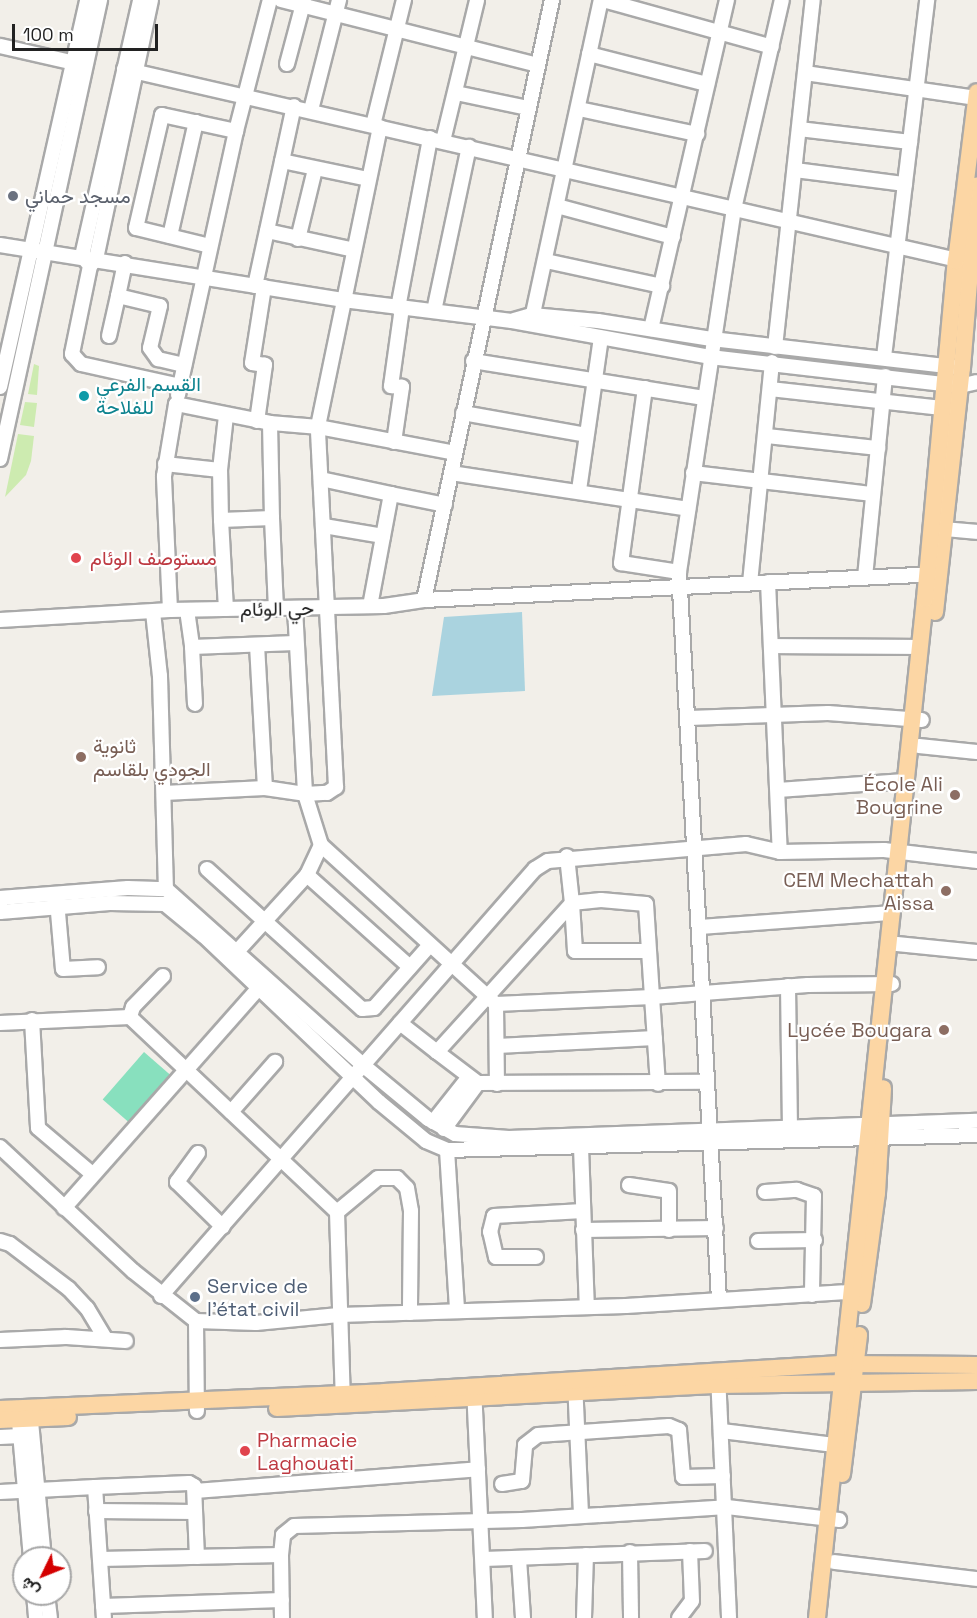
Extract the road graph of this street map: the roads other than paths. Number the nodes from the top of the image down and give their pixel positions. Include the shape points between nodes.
1 (87, 0) edge
2 (100, 0) edge
3 (140, 0) edge
4 (151, 0) edge
5 (270, 0) edge
6 (281, 0) edge
7 (339, 0) edge
8 (404, 0) edge
9 (477, 0) edge
10 (552, 0) edge
11 (602, 0) edge
12 (668, 0) edge
13 (727, 0) edge
14 (782, 0) edge
15 (813, 0) edge
16 (927, 0) edge
17 (304, 3) edge
18 (665, 15) junction
19 (335, 16) junction
20 (397, 30) junction
21 (717, 33) junction
22 (0, 46) edge
23 (772, 46) junction
24 (467, 48) junction
25 (589, 54) junction
26 (75, 63) junction
27 (288, 64) dead end
28 (537, 65) junction
29 (130, 72) junction
30 (805, 73) junction
31 (707, 84) junction
32 (916, 89) junction
33 (977, 92) edge
34 (456, 93) junction
35 (244, 98) junction
36 (976, 98) edge
37 (294, 106) junction
38 (528, 108) junction
39 (579, 109) junction
40 (311, 110) junction
41 (196, 122) junction
42 (377, 126) junction
43 (799, 129) junction
44 (236, 131) junction
45 (697, 134) junction
46 (437, 140) junction
47 (910, 142) junction
48 (469, 147) junction
49 (517, 158) junction
50 (282, 161) junction
51 (315, 169) junction
52 (567, 169) junction
53 (795, 170) junction
54 (368, 179) junction
55 (905, 184) junction
56 (977, 186) edge
57 (684, 195) junction
58 (557, 206) junction
59 (734, 209) junction
60 (788, 222) junction
61 (267, 231) junction
62 (170, 236) junction
63 (673, 237) junction
64 (298, 239) junction
65 (0, 245) edge
66 (210, 246) junction
67 (897, 246) junction
68 (33, 250) junction
69 (354, 250) junction
70 (47, 252) junction
71 (968, 257) edge
72 (90, 260) junction
73 (546, 261) junction
74 (125, 263) junction
75 (202, 278) junction
76 (259, 286) junction
77 (662, 286) junction
78 (117, 296) junction
79 (343, 300) junction
80 (400, 308) junction
81 (434, 311) junction
82 (483, 319) junction
83 (531, 321) junction
84 (651, 329) junction
85 (109, 336) dead end
86 (601, 338) junction
87 (712, 339) junction
88 (775, 347) junction
89 (710, 357) junction
90 (884, 357) junction
91 (473, 361) junction
92 (772, 362) junction
93 (184, 365) junction
94 (885, 376) junction
95 (595, 378) junction
96 (961, 378) edge
97 (180, 386) junction
98 (0, 387) edge
99 (645, 388) junction
100 (770, 389) junction
101 (704, 398) junction
102 (882, 402) junction
103 (176, 404) junction
104 (942, 408) junction
105 (464, 413) junction
106 (226, 416) junction
107 (263, 422) junction
108 (318, 427) junction
109 (586, 435) junction
110 (767, 436) junction
111 (394, 442) junction
112 (878, 448) junction
113 (455, 453) junction
114 (0, 459) edge
115 (165, 464) junction
116 (220, 470) junction
117 (452, 473) junction
118 (693, 473) junction
119 (321, 479) junction
120 (760, 482) junction
121 (579, 490) junction
122 (392, 494) junction
123 (873, 494) junction
124 (630, 498) junction
125 (445, 505) junction
126 (688, 509) junction
127 (272, 518) junction
128 (221, 520) junction
129 (324, 526) junction
130 (944, 529) junction
131 (977, 532) edge
132 (383, 536) junction
133 (679, 572) junction
134 (933, 574) junction
135 (865, 577) junction
136 (768, 582) junction
137 (750, 583) junction
138 (680, 587) junction
139 (424, 600) junction
140 (370, 606) junction
141 (295, 608) junction
142 (326, 608) junction
143 (226, 609) junction
144 (276, 609) junction
145 (170, 610) junction
146 (187, 610) junction
147 (153, 612) junction
148 (0, 620) edge
149 (295, 643) junction
150 (257, 645) junction
151 (771, 646) junction
152 (192, 647) junction
153 (919, 647) junction
154 (195, 704) dead end
155 (777, 714) junction
156 (689, 718) junction
157 (917, 719) junction
158 (919, 746) junction
159 (977, 752) edge
160 (905, 782) junction
161 (265, 788) junction
162 (778, 789) junction
163 (164, 793) junction
164 (305, 794) junction
165 (321, 845) junction
166 (696, 846) junction
167 (780, 852) junction
168 (902, 852) junction
169 (567, 856) junction
170 (977, 861) edge
171 (207, 869) dead end
172 (307, 875) junction
173 (166, 889) junction
174 (57, 893) junction
175 (0, 898) edge
176 (572, 903) junction
177 (58, 909) junction
178 (0, 912) edge
179 (892, 913) junction
180 (262, 922) junction
181 (700, 927) junction
182 (897, 944) junction
183 (430, 945) junction
184 (648, 951) junction
185 (977, 952) edge
186 (233, 955) junction
187 (452, 963) junction
188 (98, 967) dead end
189 (410, 968) junction
190 (163, 976) dead end
191 (888, 984) junction
192 (788, 986) junction
193 (258, 989) junction
194 (701, 995) junction
195 (652, 997) junction
196 (492, 1001) junction
197 (130, 1017) junction
198 (32, 1020) junction
199 (0, 1023) edge
200 (400, 1023) junction
201 (655, 1038) junction
202 (497, 1046) junction
203 (437, 1052) junction
204 (275, 1062) dead end
205 (364, 1066) junction
206 (185, 1068) junction
207 (353, 1076) junction
208 (473, 1081) junction
209 (705, 1082) junction
210 (497, 1084) junction
211 (658, 1084) junction
212 (231, 1112) junction
213 (977, 1121) edge
214 (439, 1126) junction
215 (790, 1126) junction
216 (873, 1130) junction
217 (977, 1135) edge
218 (710, 1137) junction
219 (0, 1147) edge
220 (581, 1148) junction
221 (447, 1150) junction
222 (198, 1154) dead end
223 (281, 1159) junction
224 (91, 1173) junction
225 (629, 1185) dead end
226 (765, 1192) dead end
227 (64, 1208) junction
228 (583, 1210) junction
229 (337, 1212) junction
230 (223, 1227) junction
231 (716, 1228) junction
232 (583, 1230) junction
233 (669, 1230) junction
234 (815, 1239) junction
235 (0, 1240) edge
236 (758, 1241) dead end
237 (536, 1257) dead end
238 (858, 1291) junction
239 (812, 1295) junction
240 (161, 1296) junction
241 (719, 1300) junction
242 (587, 1307) junction
243 (457, 1311) junction
244 (410, 1313) junction
245 (339, 1315) junction
246 (196, 1321) junction
247 (105, 1338) junction
248 (0, 1340) edge
249 (126, 1341) dead end
250 (850, 1364) junction
251 (977, 1365) edge
252 (718, 1379) junction
253 (977, 1381) edge
254 (848, 1382) junction
255 (575, 1386) junction
256 (475, 1393) junction
257 (343, 1399) junction
258 (197, 1406) junction
259 (0, 1409) edge
260 (23, 1418) junction
261 (0, 1420) edge
262 (577, 1431) junction
263 (722, 1431) junction
264 (0, 1437) edge
265 (834, 1445) junction
266 (478, 1469) junction
267 (723, 1476) junction
268 (502, 1485) dead end
269 (95, 1487) junction
270 (31, 1491) junction
271 (195, 1491) junction
272 (0, 1492) edge
273 (727, 1507) junction
274 (96, 1511) junction
275 (195, 1512) junction
276 (581, 1516) junction
277 (833, 1519) junction
278 (482, 1520) junction
279 (31, 1546) edge
280 (42, 1546) edge
281 (690, 1551) junction
282 (705, 1551) dead end
283 (630, 1552) junction
284 (281, 1555) junction
285 (586, 1555) junction
286 (197, 1557) junction
287 (100, 1559) junction
288 (484, 1559) junction
289 (519, 1559) junction
290 (834, 1562) junction
291 (977, 1579) edge
292 (282, 1600) junction
293 (104, 1612) edge
294 (727, 1616) edge
295 (282, 1618) edge
296 (485, 1618) edge
297 (523, 1618) edge
298 (584, 1618) edge
299 (631, 1618) edge
300 (679, 1618) edge
301 (817, 1618) edge
302 (828, 1618) edge

1 - 26 street
2 - 70 street
3 - 29 street
4 - 29 street
5 - 35 street
6 - 17 street
7 - 19 street
8 - 20 street
9 - 24 street
10 - 28 street
11 - 18 street
11 - 25 street
12 - 18 street
13 - 21 street
14 - 23 street
15 - 30 street
16 - 32 street
17 - 19 street
17 - 27 street
18 - 21 street
19 - 20 street
19 - 40 street
20 - 24 street
20 - 42 street
21 - 23 street
21 - 31 street
22 - 26 street
23 - 59 street
24 - 28 street
24 - 34 street
25 - 31 street
25 - 39 street
26 - 68 street
28 - 38 street
29 - 35 street
29 - 72 street
30 - 32 street
30 - 43 street
31 - 45 street
32 - 36 street
32 - 47 street
33 - 36 main road
34 - 38 street
34 - 46 street
35 - 37 street
35 - 44 street
36 - 71 main road
37 - 40 street
37 - 50 street
38 - 49 street
39 - 45 street
39 - 52 street
40 - 42 street
41 - 44 street
41 - 62 street
41 - 62 street via 162,115 136,228
42 - 46 street
42 - 54 street
43 - 47 street
43 - 53 street
44 - 66 street
45 - 57 street
46 - 48 street
46 - 80 street
47 - 55 street
48 - 49 street
48 - 81 street
49 - 52 street
49 - 82 street
50 - 51 street
50 - 61 street
51 - 54 street
51 - 64 street
52 - 57 street
52 - 58 street
53 - 55 street
53 - 60 street
54 - 69 street
55 - 67 street
56 - 71 main road
57 - 59 street
57 - 63 street
58 - 63 street
58 - 73 street
59 - 60 street
59 - 87 street
60 - 67 street
60 - 88 street
61 - 64 street
61 - 76 street
62 - 66 street
63 - 77 street
64 - 69 street
65 - 68 street
66 - 75 street
67 - 71 street
67 - 90 street
68 - 70 street
68 - 98 street
69 - 79 street
70 - 72 street
70 - 114 street
71 - 96 main road
72 - 74 street
72 - 97 street via 72,352 74,360
73 - 77 street
73 - 83 street
74 - 75 street
74 - 78 street
75 - 76 street
75 - 93 street
76 - 79 street
76 - 107 street via 252,363 265,365
77 - 84 street
78 - 85 street
78 - 93 street via 160,306 150,348 158,359
79 - 80 street
79 - 108 street
80 - 81 street
80 - 111 street via 390,386 402,387
81 - 82 street
82 - 83 street
82 - 91 street
83 - 84 street
83 - 86 street
84 - 87 street
86 - 89 street
86 - 95 street
87 - 88 street
87 - 89 street
88 - 90 street
89 - 92 street
89 - 101 street
90 - 96 street
91 - 95 street
91 - 105 street
92 - 94 street
92 - 100 street
93 - 97 street
94 - 96 street
94 - 102 street
95 - 99 street
95 - 109 street
96 - 104 main road
96 - 130 main road
97 - 103 street
99 - 101 street
99 - 124 street
100 - 102 street
100 - 110 street
101 - 118 street
102 - 104 street
102 - 112 street
103 - 106 street
103 - 115 street
104 - 134 main road
105 - 109 street
105 - 113 street
106 - 107 street
106 - 116 street
107 - 108 street
107 - 127 street
108 - 111 street
108 - 119 street
109 - 121 street
110 - 112 street
110 - 120 street
111 - 113 street
112 - 123 street
113 - 117 street
115 - 116 street
115 - 145 street
116 - 128 street
117 - 121 street
117 - 125 street
118 - 120 street
118 - 126 street
119 - 122 street
119 - 129 street
120 - 123 street
120 - 137 street
121 - 124 street
122 - 125 street
122 - 132 street
123 - 135 street
124 - 126 street
124 - 133 street via 621,562
125 - 139 street
126 - 133 street
127 - 128 street
127 - 144 street
128 - 143 street
129 - 132 street
129 - 142 street
130 - 131 street
130 - 134 main road
132 - 140 street
133 - 138 street
134 - 135 street, حي الوئام
134 - 153 main road
134 - 157 main road
135 - 136 street, حي الوئام
136 - 137 street, حي الوئام
136 - 151 street
137 - 138 street, حي الوئام
138 - 139 street, حي الوئام
138 - 156 street
139 - 140 street, حي الوئام
140 - 142 street, حي الوئام
141 - 142 street, حي الوئام
141 - 144 street, حي الوئام
141 - 149 street
142 - 164 street via 336,787 327,793
143 - 144 street, حي الوئام
143 - 146 street, حي الوئام
145 - 146 street, حي الوئام
145 - 147 street, حي الوئام
146 - 152 street
147 - 148 street, حي الوئام
147 - 163 street
149 - 150 street
149 - 164 street
150 - 152 street
150 - 161 street
151 - 153 street
151 - 155 street
152 - 154 street
153 - 157 main road
155 - 156 street
155 - 157 street
155 - 162 street
156 - 166 street
157 - 158 main road
157 - 160 main road
158 - 159 street
158 - 168 main road
160 - 162 street
160 - 168 main road
161 - 163 street
161 - 164 street
162 - 167 street
163 - 173 street
164 - 165 street
165 - 172 street
165 - 183 street
166 - 167 street via 746,844
166 - 169 street
166 - 181 street
167 - 168 street
168 - 170 street
168 - 179 main road
168 - 182 main road
169 - 176 street
169 - 187 street via 535,869
171 - 180 street
172 - 180 street
172 - 189 street
173 - 174 street
173 - 186 street
174 - 175 street
174 - 177 street
175 - 178 street
176 - 184 street via 575,951
176 - 184 street via 601,900 646,904
176 - 196 street
177 - 178 street
177 - 186 street via 110,903 165,904
177 - 188 street via 63,969
179 - 181 street
179 - 191 main road
180 - 186 street
180 - 189 street via 362,1009 374,1008
181 - 194 street
182 - 185 street
182 - 191 main road
183 - 187 street
183 - 189 street
184 - 195 street
186 - 193 street
186 - 205 street
187 - 196 street
187 - 200 street
190 - 197 street via 133,1007
191 - 192 street
191 - 216 main road
192 - 194 street
192 - 215 street
193 - 206 street
193 - 207 street
194 - 195 street
194 - 209 street
195 - 196 street
195 - 201 street
196 - 202 street
196 - 203 street
197 - 198 street
197 - 206 street
198 - 199 street
198 - 224 street via 38,1128
200 - 203 street
200 - 205 street
201 - 202 street
201 - 211 street
202 - 210 street
203 - 208 street
204 - 212 street
205 - 207 street
205 - 214 street
206 - 212 street
206 - 224 street
207 - 221 street via 405,1124
207 - 223 street
208 - 210 street
208 - 214 street
209 - 211 street
209 - 218 street
210 - 211 street
212 - 223 street
213 - 216 street
214 - 218 street via 455,1134 508,1138
215 - 216 street
215 - 218 street
216 - 217 street
216 - 218 street
216 - 238 main road
218 - 220 street
218 - 231 street
219 - 227 street
220 - 221 street
220 - 228 street
221 - 243 street
222 - 230 street via 177,1182
223 - 229 street
223 - 230 street
224 - 227 street
225 - 233 street via 669,1191
226 - 234 street via 797,1190 814,1196
227 - 240 street
228 - 232 street
228 - 237 street via 494,1216 490,1232 496,1257
229 - 244 street via 378,1178 397,1178 407,1188 411,1210
229 - 245 street
230 - 240 street
231 - 233 street
231 - 241 street
232 - 233 street
232 - 242 street
234 - 236 street
234 - 239 street
235 - 247 street via 69,1290 87,1308
238 - 239 street
238 - 250 main road
239 - 241 street
240 - 246 street
241 - 242 street
242 - 243 street
243 - 244 street
244 - 245 street
245 - 246 street via 256,1323
245 - 257 street
246 - 258 street
247 - 248 street
247 - 249 street
250 - 251 main road
250 - 252 main road
250 - 254 main road
252 - 254 main road
252 - 255 main road
252 - 263 street
253 - 254 main road
254 - 265 main road
254 - 277 main road
255 - 256 main road
255 - 262 street
256 - 257 main road
256 - 266 street
257 - 258 main road
258 - 260 main road
259 - 260 main road
260 - 261 main road
260 - 264 street
260 - 270 street
260 - 270 street
262 - 267 street via 675,1426 681,1438 681,1476
262 - 268 street via 538,1435 528,1440 523,1450 522,1481
262 - 276 street
263 - 265 street
263 - 267 street
265 - 277 main road
266 - 271 street
266 - 278 street
267 - 273 street
269 - 270 street
269 - 271 street via 189,1483
269 - 274 street
270 - 272 street
270 - 279 street
270 - 280 street
271 - 275 street
273 - 276 street
273 - 277 street
273 - 294 street
274 - 275 street
274 - 287 street
275 - 286 street
276 - 278 street
277 - 290 main road
277 - 301 main road
278 - 284 street via 294,1526 283,1534
278 - 288 street
281 - 282 street
281 - 283 street
281 - 300 street via 692,1601
283 - 285 street
283 - 299 street
284 - 286 street
284 - 292 street
285 - 289 street
285 - 298 street
286 - 287 street
287 - 293 street
288 - 289 street
288 - 296 street
289 - 297 street
290 - 291 street
290 - 302 main road
292 - 293 street
292 - 295 street

